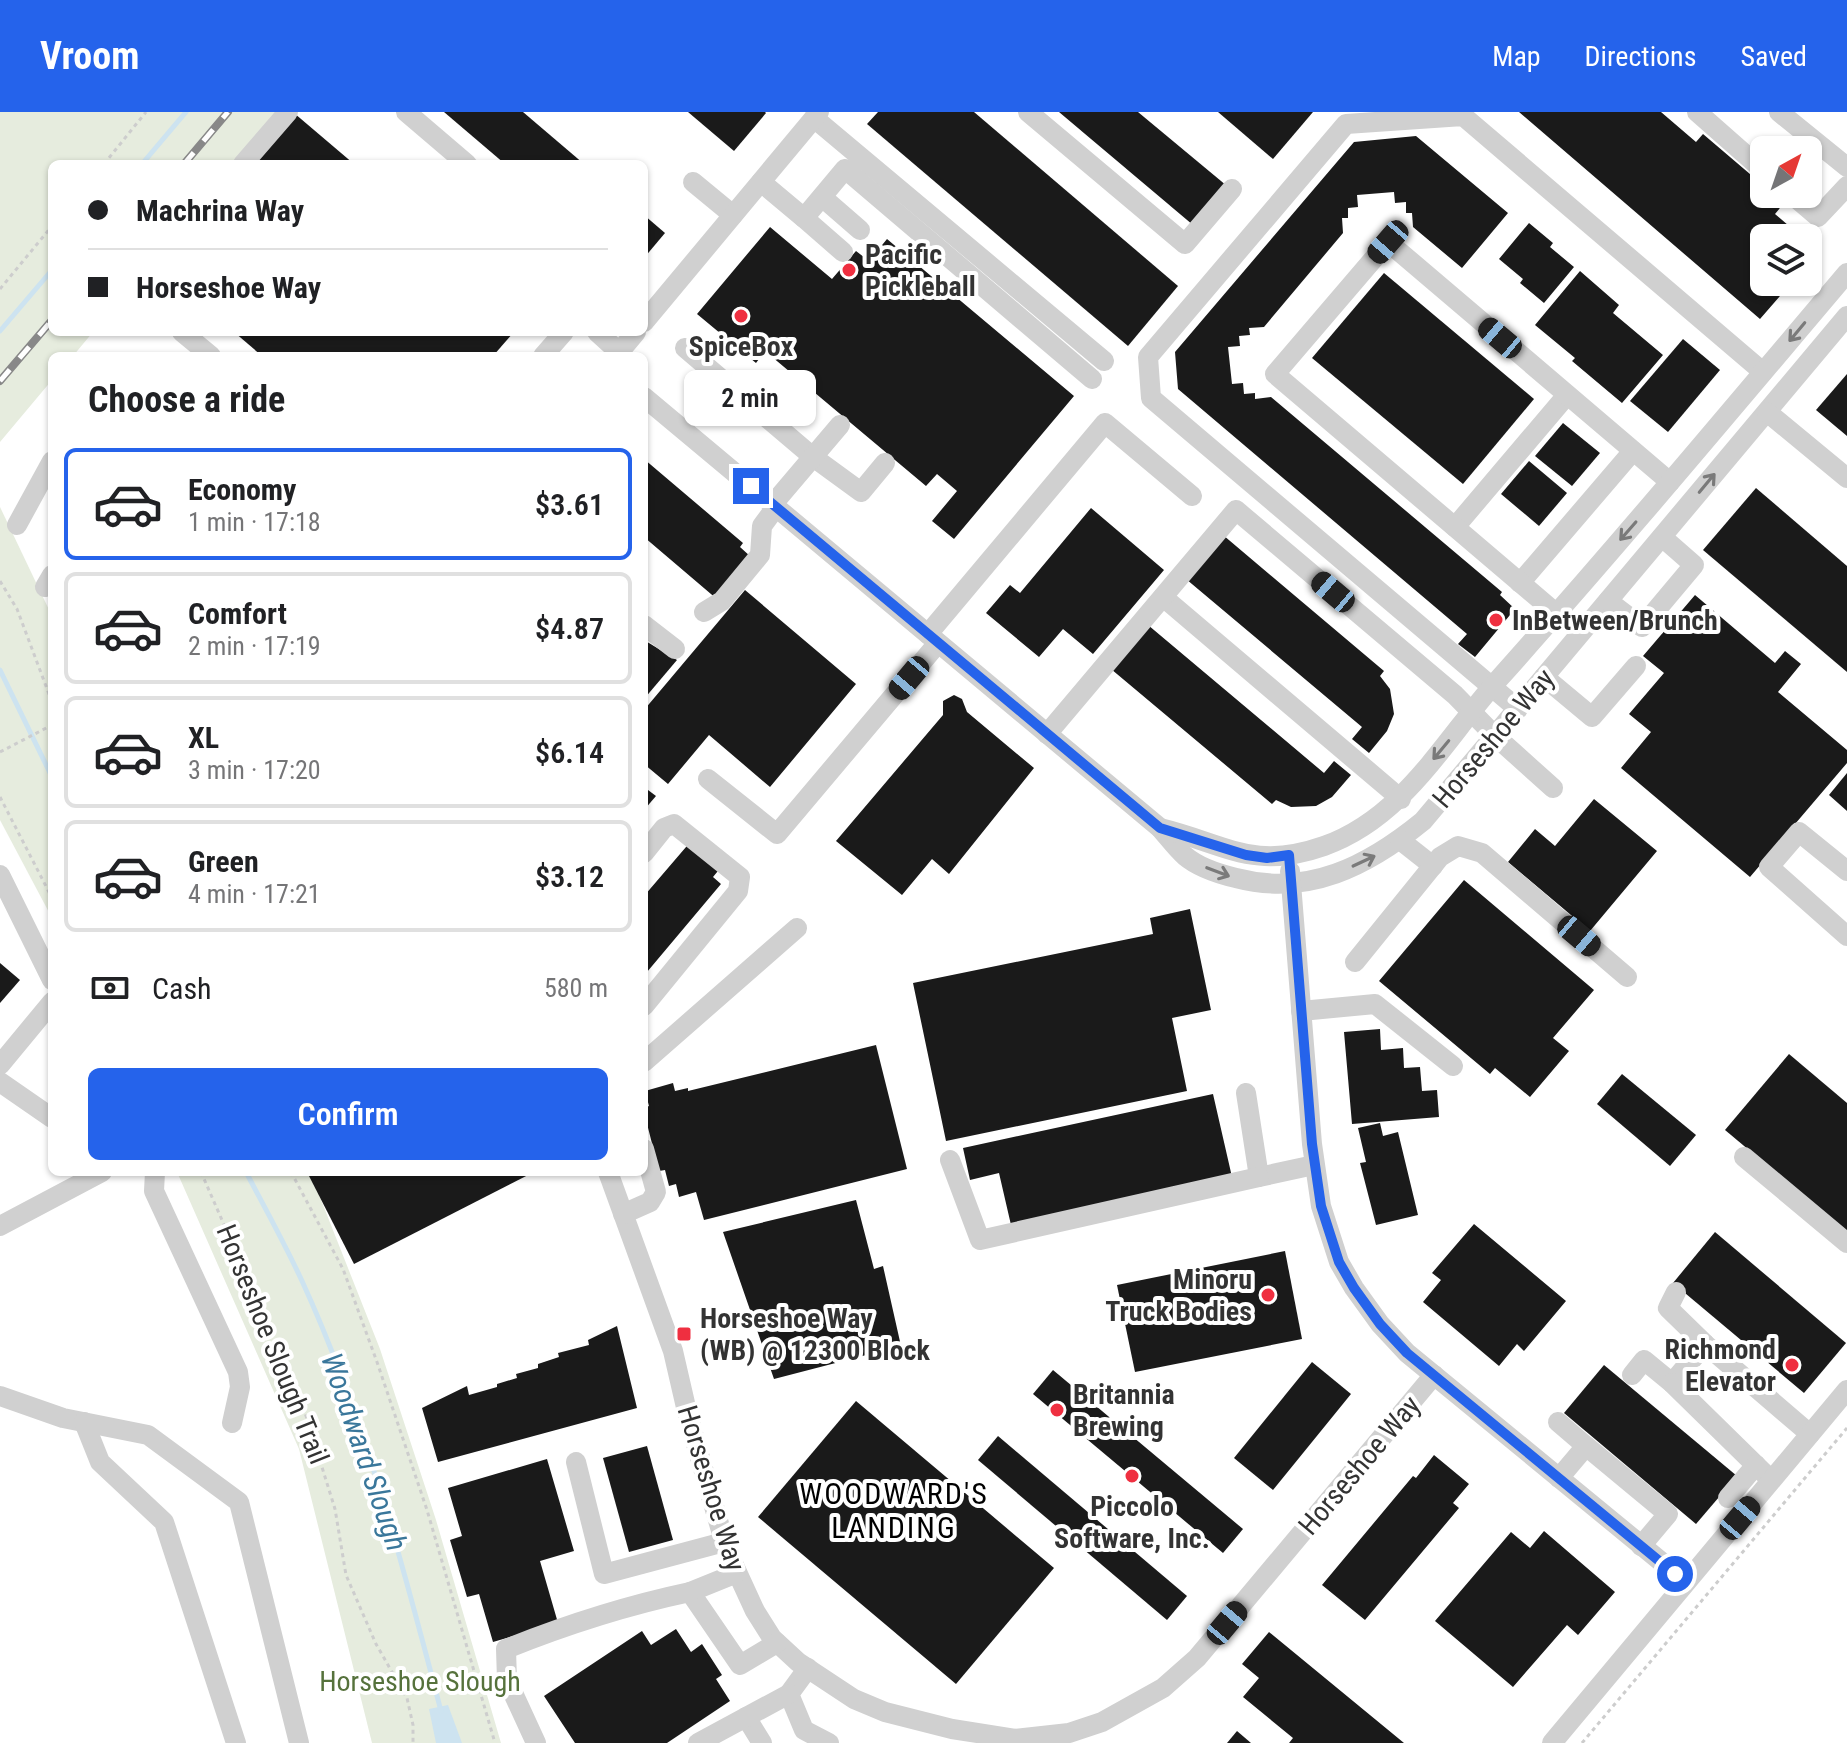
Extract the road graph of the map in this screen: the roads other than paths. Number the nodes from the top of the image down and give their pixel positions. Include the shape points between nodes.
1 (288, 112) edge
2 (406, 112) edge
3 (1028, 112) edge
4 (1697, 112) edge
5 (1779, 112) edge
6 (817, 115) edge
7 (1750, 159) edge
8 (246, 160) edge
9 (462, 160) edge
10 (1847, 167) edge
11 (693, 182) dead end
12 (761, 182) junction
13 (1847, 186) edge
14 (1232, 189) dead end
15 (822, 197) junction
16 (1807, 208) edge
17 (733, 215) junction
18 (804, 218) junction
19 (860, 230) dead end
20 (843, 252) dead end
21 (1847, 273) edge
22 (1847, 316) edge
23 (648, 317) edge
24 (187, 336) edge
25 (560, 336) edge
26 (601, 336) edge
27 (633, 336) edge
28 (1840, 339) edge
29 (685, 348) dead end
30 (206, 352) edge
31 (546, 352) edge
32 (616, 352) edge
33 (620, 352) edge
34 (1104, 361) dead end
35 (1763, 372) junction
36 (1092, 379) dead end
37 (1567, 395) junction
38 (648, 400) edge
39 (1767, 412) junction
40 (840, 425) dead end
41 (1633, 451) junction
42 (813, 457) junction
43 (885, 463) dead end
44 (48, 468) edge
45 (1847, 478) edge
46 (1670, 482) junction
47 (1192, 496) dead end
48 (774, 506) junction
49 (17, 525) dead end
50 (1455, 527) junction
51 (1662, 537) junction
52 (1520, 583) junction
53 (1163, 597) junction
54 (1608, 601) junction
55 (704, 612) dead end
56 (1557, 614) junction
57 (648, 628) edge
58 (933, 638) junction
59 (675, 649) dead end
60 (1636, 666) dead end
61 (1544, 677) junction
62 (1491, 687) junction
63 (1518, 709) junction
64 (1472, 713) junction
65 (1047, 734) junction
66 (1495, 736) junction
67 (708, 779) dead end
68 (1553, 788) dead end
69 (1401, 799) junction
70 (1160, 828) junction
71 (1400, 840) junction
72 (648, 848) edge
73 (1289, 855) junction
74 (1433, 866) junction
75 (1847, 871) edge
76 (0, 875) edge
77 (1290, 885) junction
78 (797, 928) dead end
79 (1847, 936) edge
80 (1355, 962) dead end
81 (48, 972) edge
82 (1627, 977) dead end
83 (648, 1001) edge
84 (48, 1007) edge
85 (1301, 1011) junction
86 (648, 1058) edge
87 (0, 1065) edge
88 (1453, 1066) dead end
89 (0, 1082) edge
90 (1246, 1093) dead end
91 (48, 1115) edge
92 (1744, 1157) dead end
93 (950, 1160) dead end
94 (648, 1163) edge
95 (1314, 1165) junction
96 (94, 1176) edge
97 (155, 1176) edge
98 (609, 1176) edge
99 (1259, 1177) junction
100 (623, 1214) junction
101 (0, 1226) edge
102 (1847, 1243) edge
103 (1676, 1292) dead end
104 (1705, 1344) junction
105 (1434, 1375) junction
106 (1632, 1375) dead end
107 (1672, 1383) junction
108 (1847, 1390) edge
109 (0, 1396) edge
110 (84, 1422) junction
111 (1558, 1422) dead end
112 (232, 1423) dead end
113 (1810, 1434) junction
114 (1586, 1446) junction
115 (576, 1462) dead end
116 (1756, 1465) junction
117 (1559, 1478) junction
118 (1771, 1480) junction
119 (1728, 1498) dead end
120 (724, 1542) junction
121 (1641, 1546) junction
122 (737, 1573) junction
123 (1686, 1582) junction
124 (690, 1592) junction
125 (777, 1643) junction
126 (808, 1668) junction
127 (789, 1694) junction
128 (746, 1717) junction
129 (964, 1737) edge
130 (236, 1743) edge
131 (299, 1743) edge
132 (536, 1743) edge
133 (698, 1743) edge
134 (762, 1743) edge
135 (829, 1743) edge
136 (1552, 1743) edge

1 - 8 street
2 - 9 street
3 - 14 street via 1185,244
4 - 7 street
5 - 10 street
6 - 12 street
6 - 34 street
11 - 17 street
12 - 17 street
12 - 18 street
13 - 16 street via 1818,217
15 - 18 street
15 - 19 street
15 - 36 street via 845,169
17 - 23 street
18 - 20 street
21 -> 35 street, Horseshoe Way
22 - 28 street, Horseshoe Way
24 - 30 street
25 - 31 street
26 - 32 street
27 - 33 street
28 - 39 street, Horseshoe Way
29 - 42 street
35 - 46 street, Horseshoe Way
35 - 62 street via 1463,116 1346,124 1148,357 1151,398
37 - 41 street
37 - 50 street
37 - 50 street via 1388,242 1275,374
38 - 48 street, Horseshoe Way
39 - 45 street
51 -> 39 street, Horseshoe Way
40 - 42 street
41 - 46 street
41 - 52 street
42 - 43 street via 861,492
42 - 48 street
44 - 49 street
46 -> 56 street, Horseshoe Way
47 - 58 street via 1105,423
48 - 55 street via 762,526 760,555 722,601
48 - 58 street, Horseshoe Way
50 - 52 street
51 - 54 street, Horseshoe Way
51 - 54 street via 1694,565 1686,575 1642,627
52 - 56 street
53 - 64 street via 1236,510
53 - 65 street
53 - 69 street
54 - 61 street, Horseshoe Way
56 - 62 street, Horseshoe Way
57 - 59 street
58 - 65 street, Horseshoe Way
58 - 67 street via 777,834
60 - 61 street via 1592,717
61 - 63 street, Horseshoe Way
62 - 63 street
62 - 64 street, Horseshoe Way
63 - 66 street, Horseshoe Way
64 - 66 street
64 -> 69 street, Horseshoe Way
65 - 70 street, Horseshoe Way
66 - 68 street
66 - 71 street, Horseshoe Way via 1423,821
69 - 73 street, Horseshoe Way via 1347,837
70 - 73 street, Horseshoe Way via 1246,855
70 -> 77 street, Horseshoe Way via 1186,857 1202,866 1267,885
71 - 74 street
77 -> 71 street, Horseshoe Way via 1372,858
72 - 83 street via 674,824 740,877 738,891
73 - 77 street
74 - 80 street
74 - 82 street via 1458,846 1482,853
75 - 79 street via 1799,832 1769,867
76 - 81 street
77 - 85 street
78 - 86 street
84 - 87 street
85 - 88 street via 1375,1004
85 - 95 street
89 - 91 street
90 - 99 street
92 - 102 street
93 - 99 street via 980,1240
94 - 100 street via 656,1192 650,1202
95 - 99 street
95 - 105 street via 1339,1262 1380,1324
96 - 101 street
97 - 112 street via 154,1191 238,1372
98 - 100 street, Horseshoe Way
100 - 120 street, Horseshoe Way via 673,1351
103 - 104 street via 1668,1308
104 - 107 street
104 - 113 street
105 - 117 street
105 - 129 street, Horseshoe Way via 1197,1658 1163,1688 1102,1722 1069,1733
106 - 107 street via 1644,1360
107 - 116 street
108 - 113 street
109 - 110 street
110 - 130 street via 100,1462 164,1522
110 - 131 street via 148,1435 239,1502
111 - 114 street
113 - 118 street
114 - 117 street
114 - 121 street via 1668,1514
115 - 120 street via 604,1574
116 - 118 street
116 - 119 street
117 - 121 street
118 - 123 street
120 - 122 street, Horseshoe Way
121 - 123 street
122 - 124 street
122 - 125 street, Horseshoe Way
123 - 136 street
124 - 125 street via 740,1665
124 - 132 street via 578,1620 506,1649 507,1680
125 - 126 street, Horseshoe Way
126 - 127 street
126 - 129 street, Horseshoe Way via 854,1699
127 - 128 street
127 - 135 street via 804,1730
128 - 133 street
128 - 134 street

